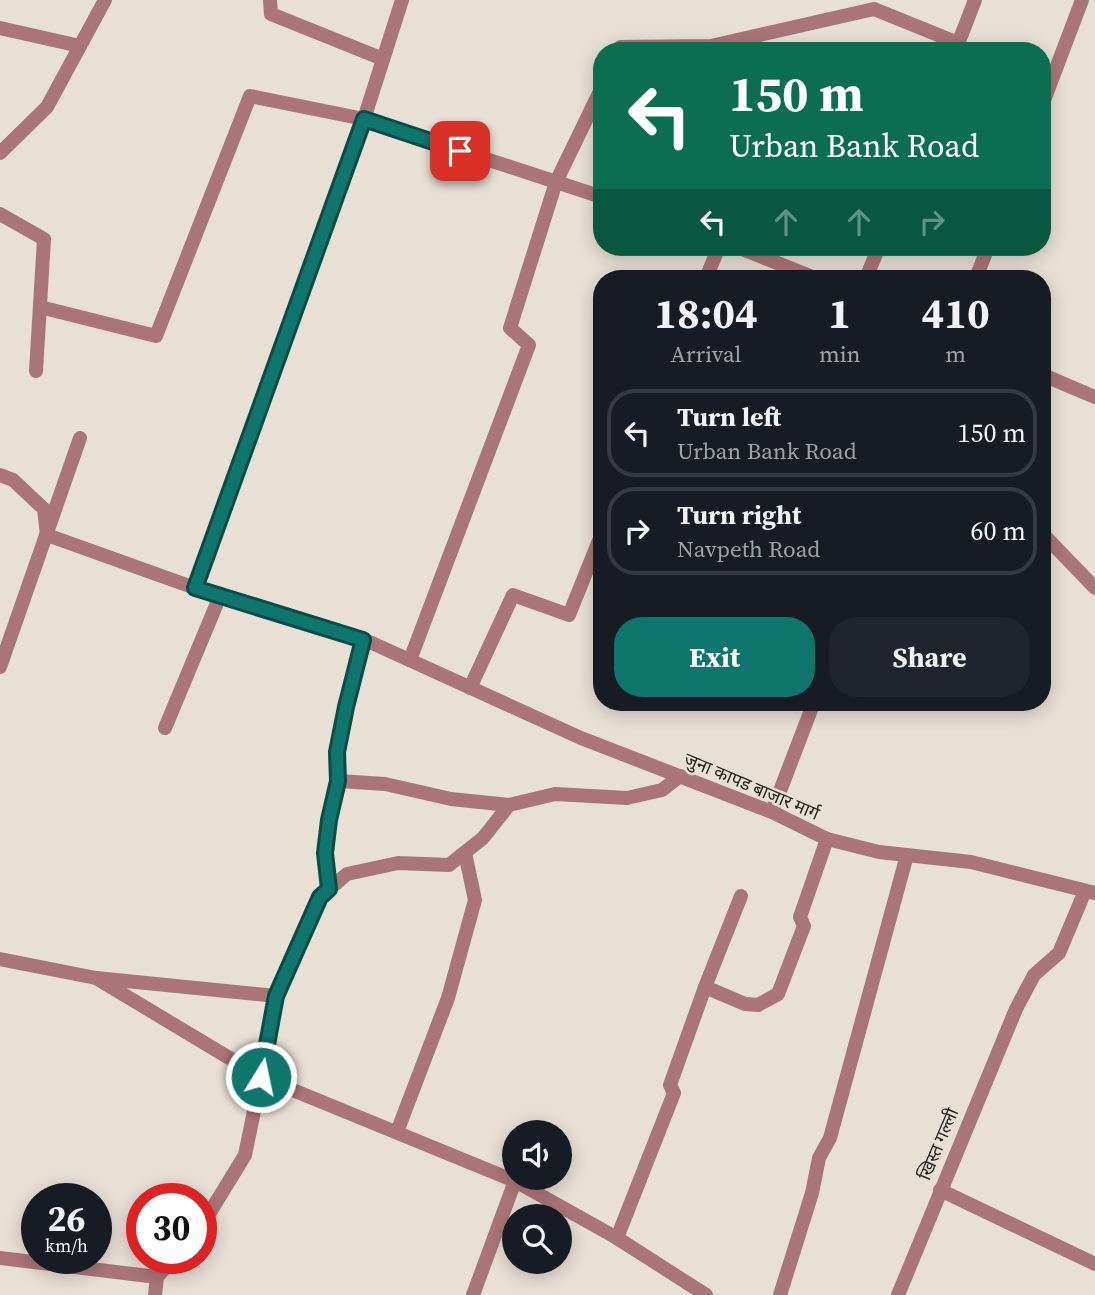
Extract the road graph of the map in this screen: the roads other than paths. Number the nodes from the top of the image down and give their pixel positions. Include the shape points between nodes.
1 (106, 0) edge
2 (270, 0) edge
3 (402, 0) edge
4 (975, 0) edge
5 (1082, 0) edge
6 (1090, 0) edge
7 (1095, 2) edge
8 (0, 27) edge
9 (729, 42) edge
10 (946, 42) edge
11 (959, 42) edge
12 (80, 46) junction
13 (383, 59) junction
14 (1051, 82) edge
15 (593, 106) edge
16 (364, 119) junction
17 (0, 153) edge
18 (556, 182) junction
19 (593, 194) edge
20 (0, 214) edge
21 (760, 256) edge
22 (795, 270) edge
23 (40, 307) junction
24 (36, 371) dead end
25 (1051, 378) edge
26 (1095, 397) edge
27 (80, 438) dead end
28 (0, 475) edge
29 (47, 535) junction
30 (1051, 542) edge
31 (593, 555) edge
32 (195, 588) junction
33 (1095, 589) edge
34 (220, 596) junction
35 (363, 640) junction
36 (410, 660) junction
37 (0, 667) edge
38 (470, 688) junction
39 (811, 711) edge
40 (165, 728) dead end
41 (680, 776) junction
42 (338, 781) junction
43 (509, 805) junction
44 (772, 812) junction
45 (827, 839) junction
46 (465, 853) junction
47 (907, 855) junction
48 (329, 889) junction
49 (1090, 892) edge
50 (741, 896) dead end
51 (0, 959) edge
52 (96, 978) junction
53 (705, 987) junction
54 (276, 996) junction
55 (261, 1077) junction
56 (397, 1132) junction
57 (502, 1176) edge
58 (512, 1190) edge
59 (531, 1190) edge
60 (940, 1190) junction
61 (217, 1200) edge
62 (617, 1238) junction
63 (0, 1258) edge
64 (1095, 1264) edge
65 (157, 1276) joint
66 (155, 1295) edge
67 (473, 1295) edge
68 (706, 1295) edge
69 (780, 1295) edge
70 (898, 1295) edge

1 - 12 street
2 - 13 street via 271,14
3 - 13 street
4 - 11 street
5 - 14 street
6 - 7 street
8 - 12 street
9 - 10 street via 874,9
12 - 17 street via 47,107
13 - 16 street
15 - 18 street
16 - 18 street
16 - 23 street via 250,96 156,336
16 - 32 street
18 - 19 street
18 - 36 street via 510,328 529,345
20 - 23 street via 44,239
21 - 22 street
23 - 24 street
25 - 26 street
27 - 29 street
28 - 29 street via 13,480 44,509
29 - 32 street, जुना कापड बाजार मार्ग
29 - 37 street
30 - 33 street
31 - 38 street via 569,615 513,595
32 - 34 street, जुना कापड बाजार मार्ग
34 - 35 street, जुना कापड बाजार मार्ग
34 - 40 street
35 - 36 street, जुना कापड बाजार मार्ग
35 - 42 street via 337,752
36 - 38 street, जुना कापड बाजार मार्ग
38 - 41 street, जुना कापड बाजार मार्ग
39 - 44 street
41 - 43 street via 662,790 627,797 555,794
41 - 44 street, जुना कापड बाजार मार्ग
42 - 43 street via 385,784 452,800
42 - 48 street via 325,853
43 - 46 street
44 - 45 street, जुना कापड बाजार मार्ग
45 - 47 street, जुना कापड बाजार मार्ग
45 - 53 street via 800,917 804,926 778,994 758,1005 745,1004
46 - 48 street via 449,865 398,863 347,874
46 - 56 street via 475,900 448,998
47 - 49 street, जुना कापड बाजार मार्ग via 971,862
47 - 69 street via 830,1138 819,1158
48 - 54 street via 320,897
49 - 60 street, खिस्त गल्ली via 1059,953 1034,975 1016,1009
50 - 53 street
51 - 52 street
52 - 54 street
52 - 55 street
53 - 62 street via 670,1085 674,1093
54 - 55 street
55 - 56 street
55 - 61 street via 244,1155
56 - 57 street
58 - 67 street
59 - 62 street
60 - 64 street
60 - 70 street, खिस्त गल्ली
62 - 68 street
63 - 65 street
65 - 66 street

